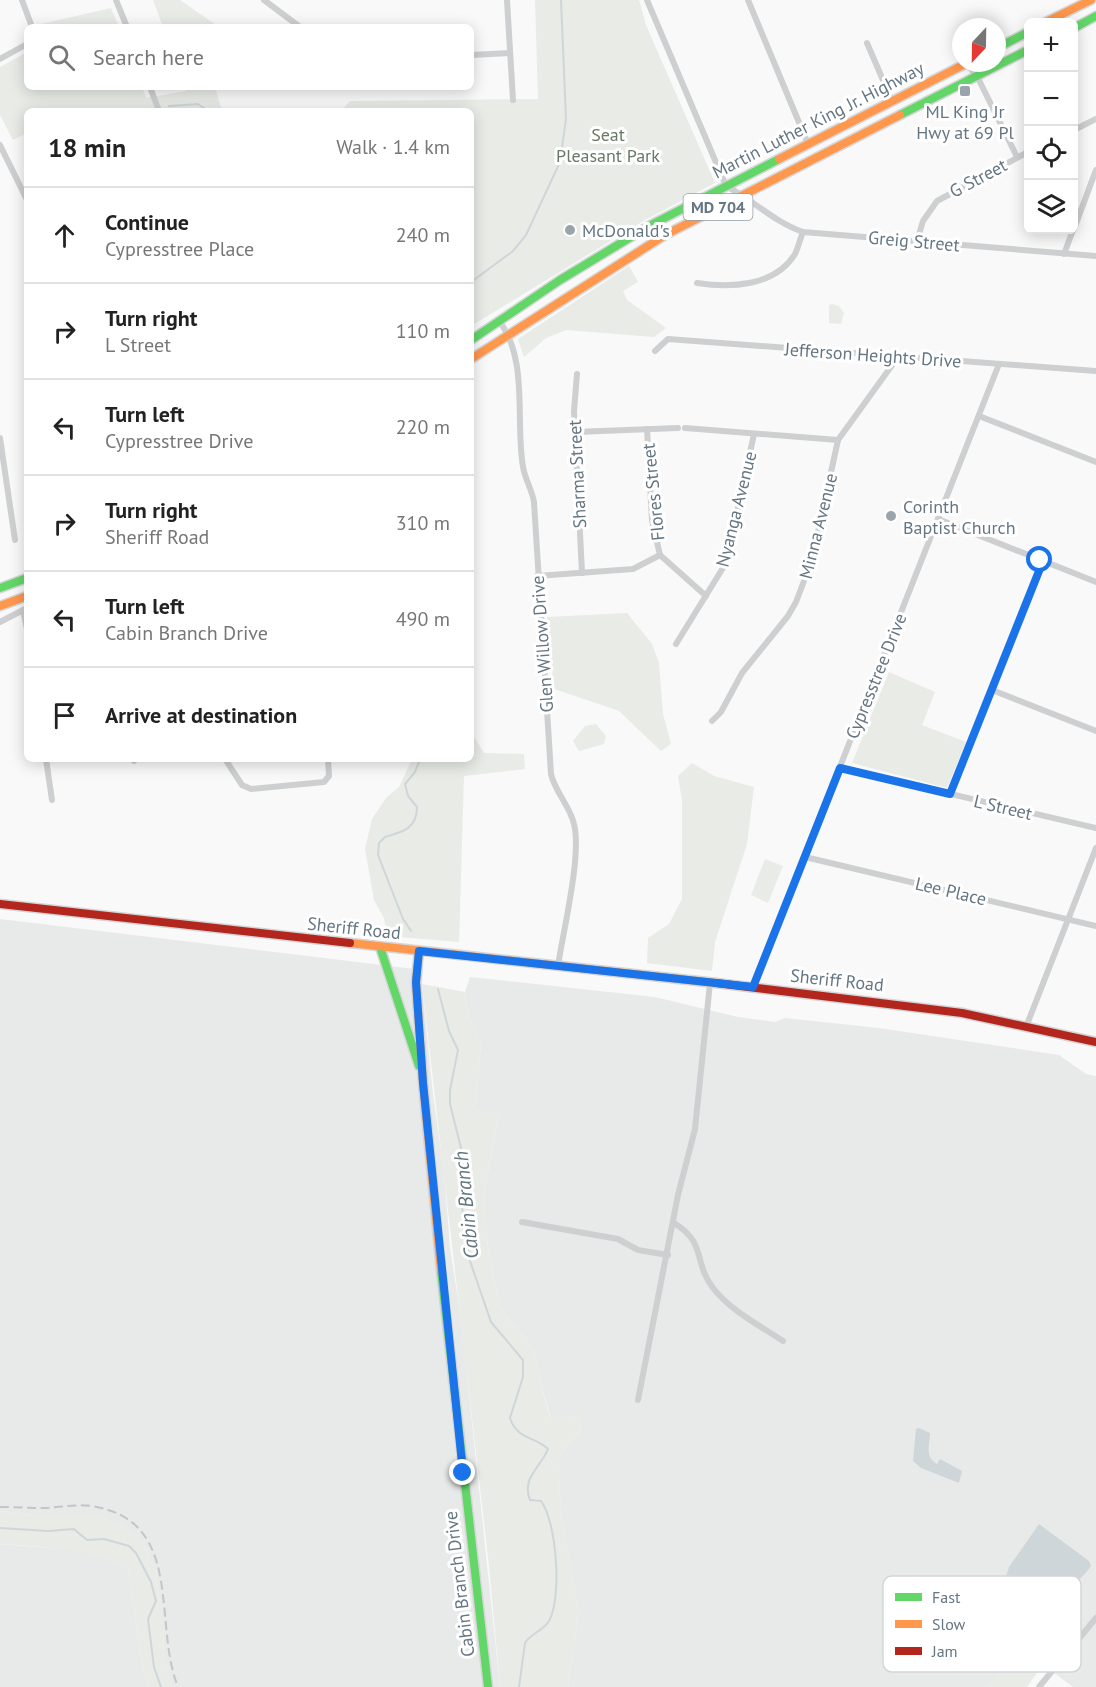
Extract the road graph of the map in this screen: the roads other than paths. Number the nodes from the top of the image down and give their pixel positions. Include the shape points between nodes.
1 (22, 0) edge
2 (116, 0) edge
3 (264, 0) edge
4 (507, 0) edge
5 (647, 0) edge
6 (757, 0) edge
7 (1091, 0) edge
8 (749, 2) edge
9 (1096, 16) edge
10 (1055, 18) edge
11 (31, 24) edge
12 (126, 24) edge
13 (296, 24) edge
14 (1078, 26) edge
15 (1024, 34) edge
16 (867, 44) dead end
17 (1006, 44) edge
18 (24, 46) edge
19 (1024, 52) edge
20 (510, 53) junction
21 (474, 55) edge
22 (0, 59) edge
23 (952, 70) edge
24 (974, 72) edge
25 (977, 76) junction
26 (151, 90) edge
27 (513, 100) dead end
28 (892, 101) junction
29 (158, 108) edge
30 (1096, 119) edge
31 (1078, 128) edge
32 (808, 144) junction
33 (0, 145) edge
34 (1024, 154) edge
35 (1017, 157) junction
36 (1096, 170) edge
37 (726, 186) junction
38 (24, 194) edge
39 (744, 195) junction
40 (1078, 216) edge
41 (803, 232) junction
42 (1071, 234) edge
43 (917, 242) junction
44 (1064, 254) junction
45 (1096, 256) edge
46 (697, 283) dead end
47 (498, 321) junction
48 (508, 333) junction
49 (474, 338) edge
50 (655, 351) dead end
51 (474, 357) edge
52 (898, 357) junction
53 (999, 364) junction
54 (1096, 371) edge
55 (577, 374) dead end
56 (979, 416) junction
57 (647, 429) junction
58 (575, 432) junction
59 (754, 434) junction
60 (0, 438) edge
61 (838, 441) junction
62 (1096, 462) edge
63 (3, 474) edge
64 (938, 519) junction
65 (15, 540) dead end
66 (660, 555) junction
67 (1043, 561) junction
68 (582, 573) junction
69 (537, 576) junction
70 (24, 579) edge
71 (1096, 582) edge
72 (0, 588) edge
73 (706, 596) junction
74 (24, 597) edge
75 (0, 606) edge
76 (24, 609) edge
77 (0, 621) edge
78 (676, 644) dead end
79 (992, 690) junction
80 (712, 721) dead end
81 (1096, 731) edge
82 (46, 762) edge
83 (227, 762) edge
84 (328, 762) edge
85 (840, 768) junction
86 (950, 794) junction
87 (52, 800) dead end
88 (1096, 828) edge
89 (1096, 848) edge
90 (805, 857) junction
91 (0, 904) edge
92 (1068, 919) junction
93 (1096, 926) edge
94 (380, 947) junction
95 (419, 951) junction
96 (558, 966) junction
97 (710, 982) junction
98 (753, 987) junction
99 (1026, 1027) junction
100 (1096, 1042) edge
101 (423, 1083) junction
102 (522, 1222) dead end
103 (674, 1223) junction
104 (668, 1255) junction
105 (783, 1341) dead end
106 (638, 1400) dead end
107 (1096, 1618) edge
108 (1081, 1636) edge
109 (1051, 1672) edge
110 (488, 1687) edge
111 (1039, 1687) edge

1 - 11 street
2 - 12 street
3 - 13 street
4 - 20 street
5 - 37 street
6 - 8 street
7 - 10 main road
8 - 32 street
9 - 14 main road
15 - 17 main road
16 - 28 street
18 - 22 street
19 - 25 main road, Martin Luther King Jr. Highway / MD 704
20 - 21 street
20 - 27 street
23 - 28 main road, Martin Luther King Jr. Highway / MD 704
24 - 25 street
25 - 35 street
25 - 39 main road, Martin Luther King Jr. Highway / MD 704
26 - 29 street
28 - 32 main road, Martin Luther King Jr. Highway / MD 704
30 - 31 street
32 - 37 main road, Martin Luther King Jr. Highway / MD 704
33 - 38 street
34 - 35 street, G Street
35 - 43 street, G Street via 937,201 923,221
36 - 40 street
37 - 39 street
37 - 47 main road, Martin Luther King Jr. Highway / MD 704 via 625,239
39 - 41 street, Greig Street via 778,222
39 - 48 main road, Martin Luther King Jr. Highway / MD 704 via 654,241
41 - 43 street, Greig Street
41 - 46 street via 795,255 765,278 733,286
42 - 44 street
43 - 44 street, Greig Street
44 - 45 street, Greig Street
47 - 48 street, Glen Willow Drive
47 - 49 main road, Martin Luther King Jr. Highway / MD 704
48 - 51 main road, Martin Luther King Jr. Highway / MD 704
48 - 69 street, Glen Willow Drive via 516,361 523,468 534,502
50 - 52 street, Jefferson Heights Drive via 668,339
52 - 53 street, Jefferson Heights Drive
52 - 61 street, Minna Avenue
53 - 54 street, Jefferson Heights Drive
53 - 56 street, Cypresstree Drive
55 - 58 street, Sharma Street
56 - 62 street
56 - 64 street, Cypresstree Drive
57 - 58 street
57 - 59 street
57 - 66 street, Flores Street via 652,520
58 - 68 street, Sharma Street
59 - 61 street
59 - 73 street, Nyanga Avenue via 727,560
60 - 63 street
61 - 80 street, Minna Avenue via 802,590 788,616 750,661
63 - 65 street
64 - 67 street
64 - 85 street, Cypresstree Drive
66 - 68 street via 633,569
66 - 73 street
67 - 71 street
67 - 79 street
68 - 69 street
69 - 96 street, Glen Willow Drive via 551,774 576,832
70 - 72 main road
73 - 78 street, Nyanga Avenue
74 - 75 main road
76 - 77 street
79 - 81 street
79 - 86 street
82 - 87 street
83 - 84 street via 242,785 251,789 327,780
85 - 86 street, L Street
85 - 90 street, Cypresstree Drive
86 - 88 street, L Street
89 - 92 street
90 - 92 street, Lee Place
90 - 98 street, Cypresstree Drive
91 - 94 main road, Sheriff Road
92 - 93 street, Lee Place
92 - 99 street
94 - 95 main road, Sheriff Road
94 - 101 main road, Cabin Branch Drive
95 - 96 main road, Sheriff Road
95 - 101 main road, Cabin Branch Drive via 416,982
96 - 97 main road, Sheriff Road
97 - 98 main road, Sheriff Road
97 - 103 street via 695,1130
98 - 99 main road, Sheriff Road via 924,1006
99 - 100 main road, Sheriff Road
101 - 110 main road, Cabin Branch Drive
102 - 104 street via 618,1239 638,1250
103 - 104 street
103 - 105 street via 695,1239 713,1287 741,1314
104 - 106 street
107 - 108 street
109 - 111 street

